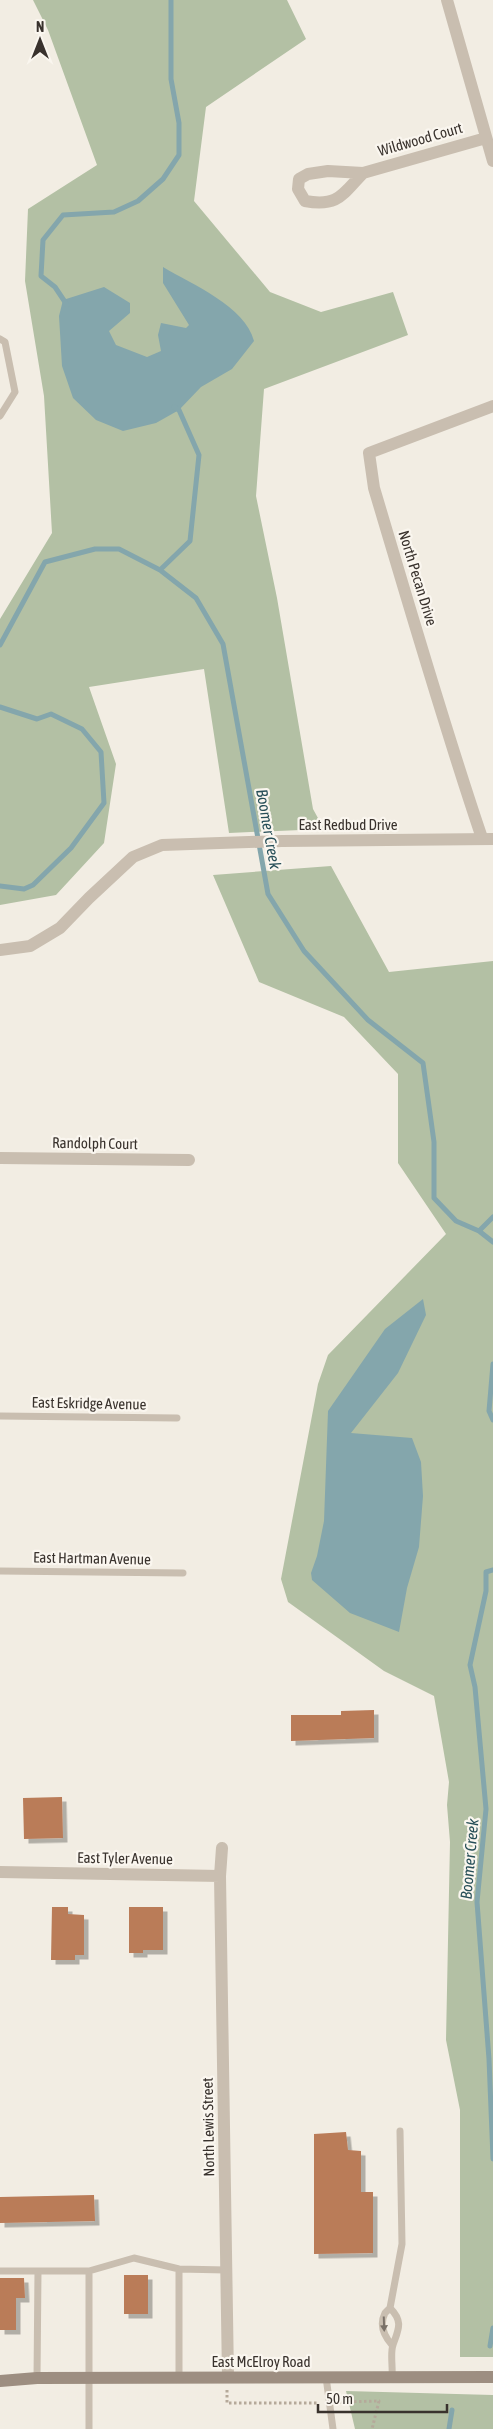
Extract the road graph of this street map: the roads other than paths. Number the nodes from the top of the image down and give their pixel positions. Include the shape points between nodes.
1 (447, 0) edge
2 (486, 138) junction
3 (493, 161) edge
4 (363, 173) junction
5 (0, 339) edge
6 (493, 406) edge
7 (0, 416) edge
8 (487, 839) edge
9 (0, 950) edge
10 (0, 1158) edge
11 (189, 1160) dead end
12 (0, 1416) edge
13 (177, 1418) dead end
14 (0, 1571) edge
15 (184, 1572) dead end
16 (222, 1848) dead end
17 (0, 1872) edge
18 (220, 1876) junction
19 (400, 2131) dead end
20 (179, 2269) junction
21 (226, 2270) junction
22 (0, 2271) edge
23 (38, 2271) junction
24 (89, 2271) junction
25 (390, 2308) junction
26 (392, 2345) junction
27 (0, 2376) edge
28 (228, 2377) junction
29 (326, 2377) junction
30 (392, 2377) junction
31 (493, 2377) edge
32 (33, 2378) junction
33 (89, 2378) junction
34 (179, 2378) junction
35 (0, 2381) edge
36 (89, 2429) edge
37 (333, 2429) edge

1 - 2 street
2 - 3 street
2 - 4 street, Wildwood Court
4 - 4 street, Wildwood Court via 328,170 308,174 299,179 298,189 305,201 330,202
5 - 7 lane via 5,342 15,392
6 - 8 street, North Pecan Drive via 369,452 374,488 452,750
8 - 9 street, East Redbud Drive via 162,845 133,857 60,928 30,946
10 - 11 street, Randolph Court
12 - 13 lane, East Eskridge Avenue
14 - 15 lane, East Hartman Avenue
16 - 18 street
17 - 18 street, East Tyler Avenue
18 - 21 street, North Lewis Street
19 - 25 lane via 402,2244
20 - 21 lane
20 - 24 lane via 134,2258
20 - 34 lane
21 - 28 street, North Lewis Street
22 - 23 lane
23 - 24 lane
23 - 32 lane
24 - 33 lane
25 - 26 lane via 398,2324 398,2335
25 -> 26 lane via 384,2313 382,2326
26 - 30 lane
27 - 32 main road, East McElroy Road
28 - 29 main road, East McElroy Road
28 - 34 main road, East McElroy Road
29 - 30 main road, East McElroy Road
29 - 37 lane
30 - 31 main road, East McElroy Road
32 - 33 main road, East McElroy Road
32 - 35 main road, East McElroy Road
33 - 34 main road, East McElroy Road
33 - 36 lane

